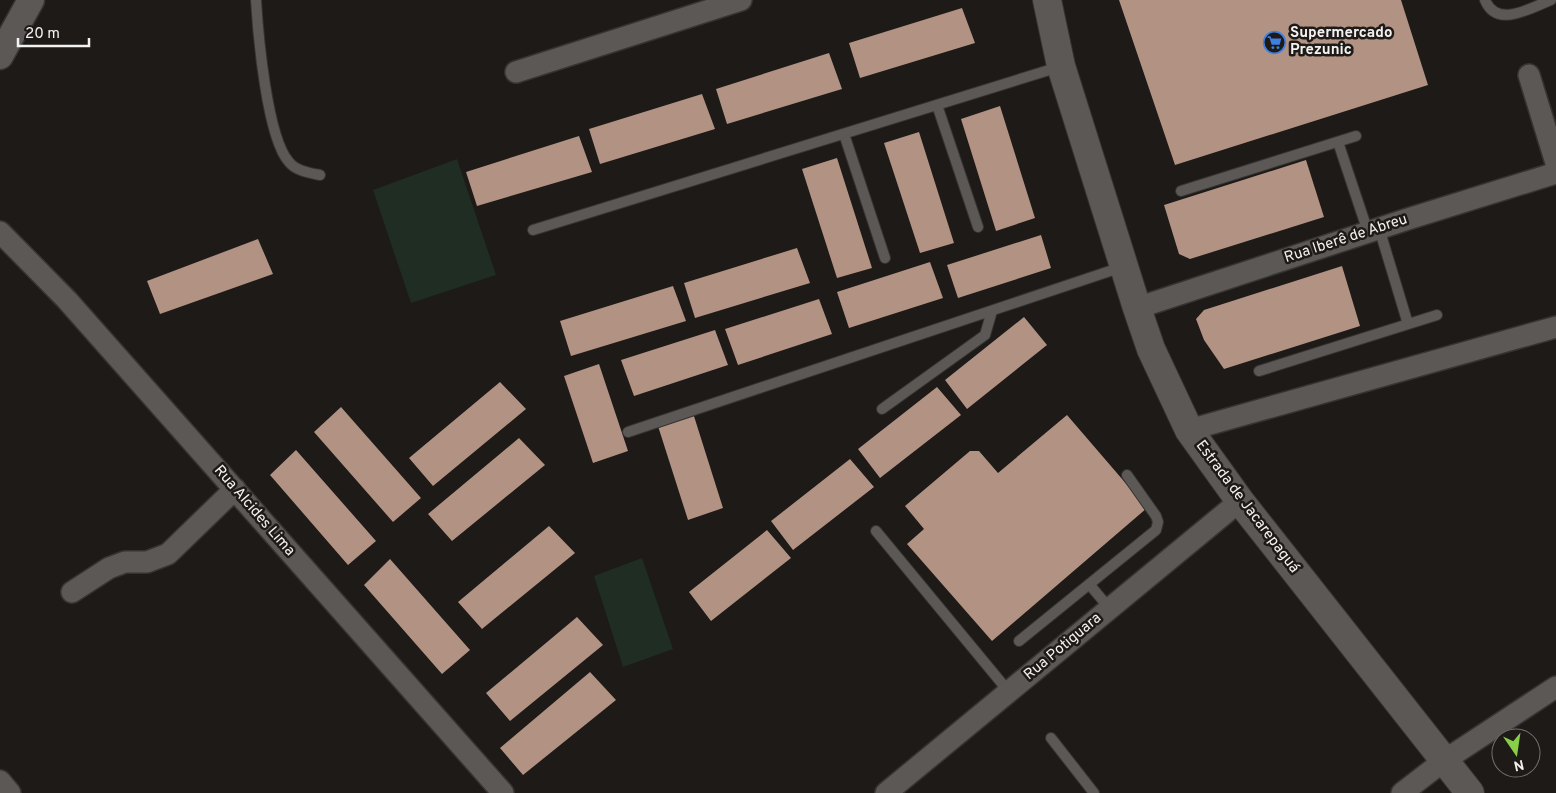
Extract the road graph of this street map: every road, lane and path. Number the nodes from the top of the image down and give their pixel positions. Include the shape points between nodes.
1 (31, 0) edge
2 (256, 0) edge
3 (741, 0) edge
4 (1031, 0) edge
5 (1047, 0) edge
6 (1485, 0) edge
7 (1551, 0) edge
8 (0, 56) edge
9 (1061, 66) junction
10 (516, 72) dead end
11 (1529, 75) dead end
12 (938, 105) junction
13 (844, 134) junction
14 (1356, 136) dead end
15 (1338, 142) junction
16 (1556, 163) edge
17 (1556, 173) edge
18 (320, 175) dead end
19 (1181, 191) dead end
20 (978, 227) dead end
21 (533, 230) dead end
22 (1373, 230) junction
23 (0, 232) edge
24 (885, 258) dead end
25 (1124, 266) junction
26 (1138, 308) junction
27 (992, 312) junction
28 (1437, 315) dead end
29 (1408, 324) junction
30 (1556, 327) edge
31 (1259, 371) dead end
32 (882, 409) dead end
33 (1189, 430) junction
34 (628, 432) dead end
35 (1127, 475) dead end
36 (235, 490) junction
37 (1240, 501) junction
38 (876, 531) dead end
39 (1089, 584) junction
40 (72, 592) dead end
41 (1110, 609) junction
42 (1019, 641) dead end
43 (1556, 687) edge
44 (1010, 692) junction
45 (1051, 738) dead end
46 (1445, 760) junction
47 (0, 781) edge
48 (10, 793) edge
49 (504, 793) edge
50 (886, 793) edge
51 (1094, 793) edge
52 (1402, 793) edge
53 (1470, 793) edge

1 - 8 street
2 - 18 lane via 259,54 277,138 288,162 300,170
3 - 10 street
4 - 9 main road, Estrada de Jacarepaguá
5 - 9 main road, Estrada de Jacarepaguá
6 - 7 lane via 1497,15 1507,16
9 - 12 lane
9 - 25 main road, Estrada de Jacarepaguá
11 - 16 street
12 - 13 lane
12 - 20 lane
13 - 21 lane
13 - 24 lane
14 - 15 lane
15 - 19 lane
15 - 22 lane
17 - 22 street, Rua Iberê de Abreu
22 - 26 street, Rua Iberê de Abreu
22 - 29 lane
23 - 36 street, Rua Alcides Lima via 67,300
25 - 26 main road, Estrada de Jacarepaguá
25 - 27 lane
26 - 33 main road, Estrada de Jacarepaguá via 1152,349
27 - 32 lane via 985,334 976,342
27 - 34 lane
28 - 29 lane
29 - 31 lane
30 - 33 street
33 - 37 main road, Estrada de Jacarepaguá
35 - 39 lane via 1158,522 1156,530
36 - 40 street via 168,554 147,562 124,562
36 - 49 street, Rua Alcides Lima
37 - 41 street, Rua Potiguara
37 - 46 main road, Estrada de Jacarepaguá
38 - 44 lane
39 - 41 lane
39 - 42 lane
41 - 44 street, Rua Potiguara
43 - 46 street
44 - 50 street, Rua Potiguara
45 - 51 lane
46 - 52 street
46 - 53 main road, Estrada de Jacarepaguá
47 - 48 street

